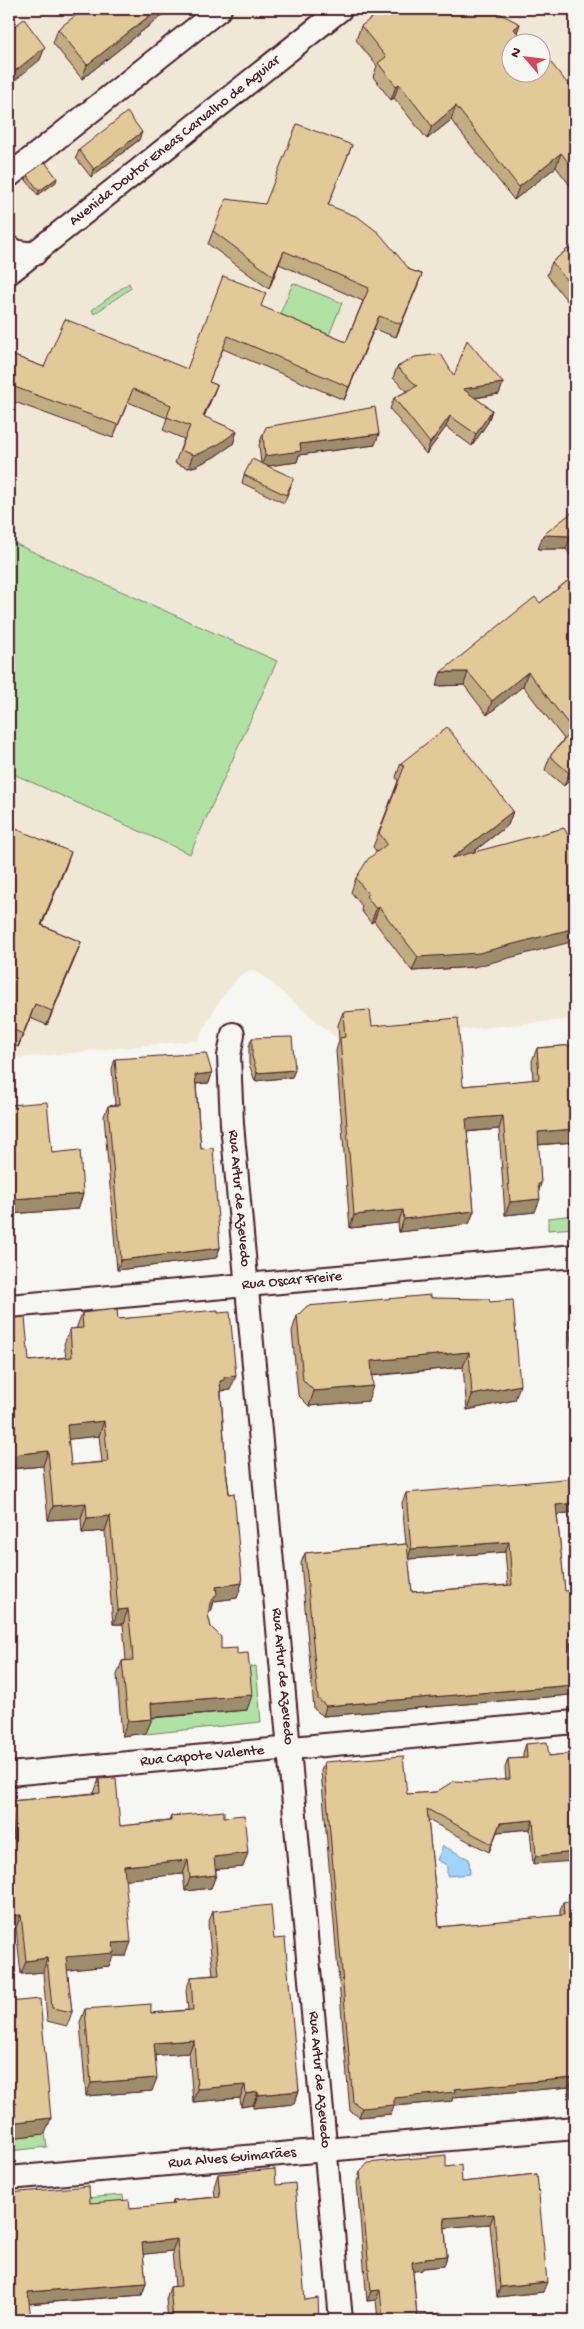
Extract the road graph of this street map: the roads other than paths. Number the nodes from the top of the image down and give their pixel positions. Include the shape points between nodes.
1 (220, 9) edge
2 (341, 9) edge
3 (9, 176) edge
4 (9, 247) edge
5 (34, 254) junction
6 (9, 273) edge
7 (233, 1034) dead end
8 (575, 1256) edge
9 (247, 1284) junction
10 (9, 1306) edge
11 (575, 1722) edge
12 (290, 1748) junction
13 (9, 1774) edge
14 (575, 2128) edge
15 (326, 2150) junction
16 (9, 2178) edge
17 (340, 2320) edge

1 - 3 street
2 - 5 street, Avenida Doutor Eneas Carvalho de Aguiar
4 - 5 street
5 - 6 street, Avenida Doutor Eneas Carvalho de Aguiar
7 - 9 street, Rua Artur de Azevedo via 229,1056 232,1124
8 - 9 street, Rua Oscar Freire
9 - 10 street, Rua Oscar Freire
9 - 12 street, Rua Artur de Azevedo
11 - 12 street, Rua Capote Valente
12 - 13 street, Rua Capote Valente
12 - 15 street, Rua Artur de Azevedo
14 - 15 street, Rua Alves Guimarães
15 - 16 street, Rua Alves Guimarães
15 - 17 street, Rua Artur de Azevedo

